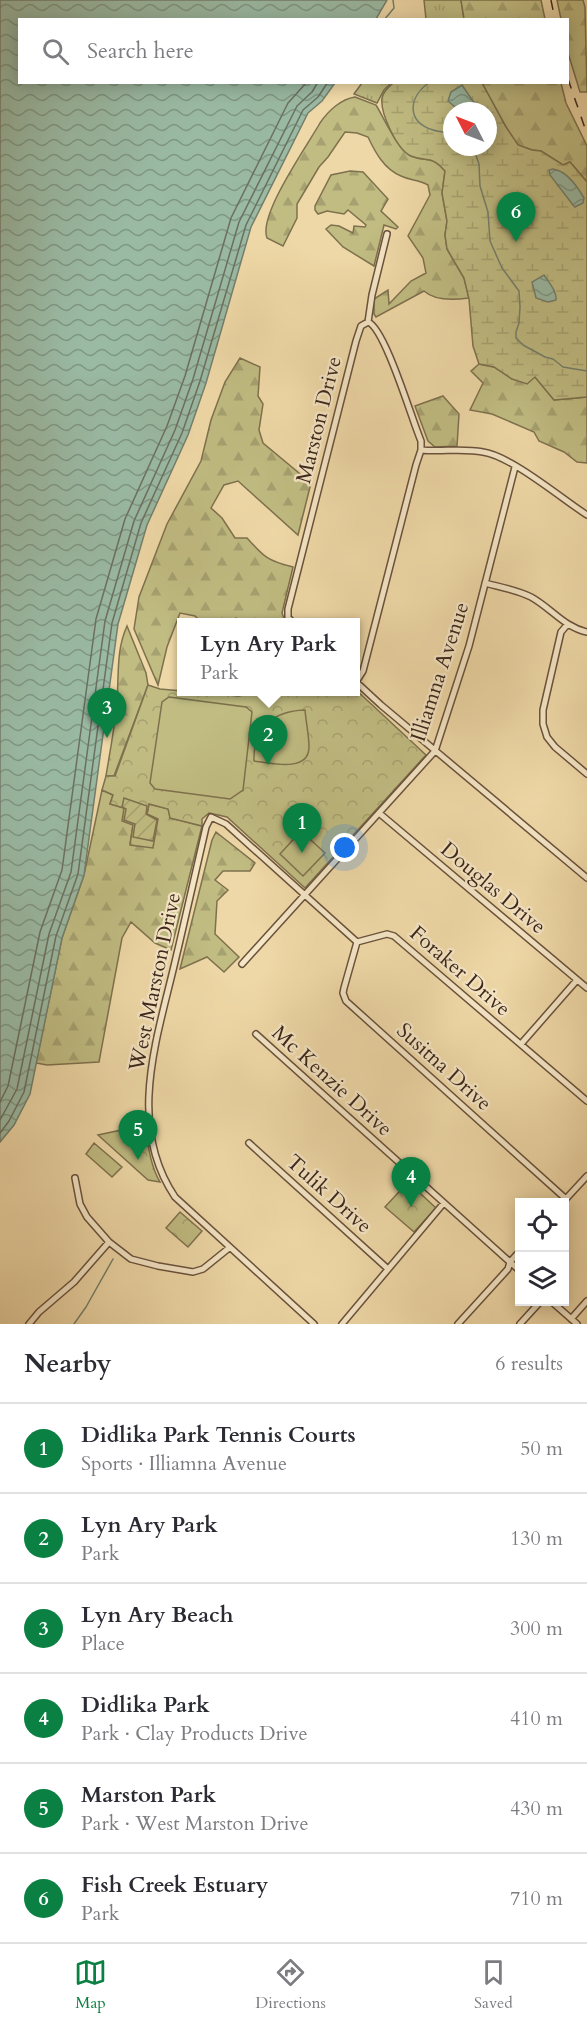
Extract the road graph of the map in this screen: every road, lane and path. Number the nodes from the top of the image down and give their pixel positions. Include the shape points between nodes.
1 (387, 234) dead end
2 (368, 322) junction
3 (421, 450) junction
4 (515, 466) junction
5 (587, 506) edge
6 (581, 511) junction
7 (587, 515) edge
8 (485, 583) junction
9 (290, 618) edge
10 (567, 625) junction
11 (587, 632) edge
12 (360, 675) edge
13 (360, 686) edge
14 (435, 751) junction
15 (587, 774) edge
16 (379, 813) junction
17 (587, 878) edge
18 (305, 895) junction
19 (357, 942) junction
20 (242, 964) dead end
21 (577, 980) junction
22 (587, 988) edge
23 (256, 1034) dead end
24 (520, 1044) junction
25 (587, 1101) edge
26 (249, 1143) dead end
27 (587, 1176) edge
28 (75, 1178) dead end
29 (562, 1198) edge
30 (568, 1198) edge
31 (443, 1204) junction
32 (109, 1242) junction
33 (229, 1248) junction
34 (518, 1252) edge
35 (510, 1262) junction
36 (515, 1267) edge
37 (388, 1269) junction
38 (587, 1301) edge
39 (536, 1306) edge
40 (556, 1306) edge
41 (571, 1319) junction
42 (29, 1324) edge
43 (314, 1324) edge
44 (342, 1324) edge
45 (458, 1324) edge
46 (520, 1324) edge
47 (577, 1324) edge

1 - 2 street, Marston Drive
2 - 3 street via 376,327 396,371
2 - 9 street, Marston Drive via 361,326 356,340 288,609
3 - 4 street via 484,452
3 - 12 street
4 - 6 street
4 - 8 street, Illiamna Avenue
5 - 6 street
6 - 7 street
8 - 10 street via 526,595
8 - 14 street, Illiamna Avenue
10 - 11 street
10 - 15 street via 561,632 543,724 555,747
13 - 14 street
14 - 16 street, Illiamna Avenue
14 - 17 street
16 - 18 street, Illiamna Avenue
16 - 21 street, Douglas Drive
18 - 19 street
18 - 20 street, Illiamna Avenue
18 - 33 street, West Marston Drive via 226,824 211,817 154,1052 150,1133 164,1180 194,1216
19 - 24 street, Foraker Drive via 387,934 394,936
19 - 29 street, Susitna Drive via 343,993 346,1001
21 - 22 street, Douglas Drive
21 - 24 street
23 - 31 street, Mc Kenzie Drive
24 - 25 street, Foraker Drive
26 - 37 street, Tulik Drive
27 - 30 street
28 - 32 street via 83,1211
31 - 35 street, Mc Kenzie Drive
31 - 37 street
32 - 33 street via 137,1262 188,1272 203,1269
32 - 42 street
33 - 43 street
34 - 35 street
35 - 36 street, Mc Kenzie Drive
35 - 45 street
37 - 44 street
38 - 41 street
39 - 46 street
40 - 41 street
41 - 47 street

